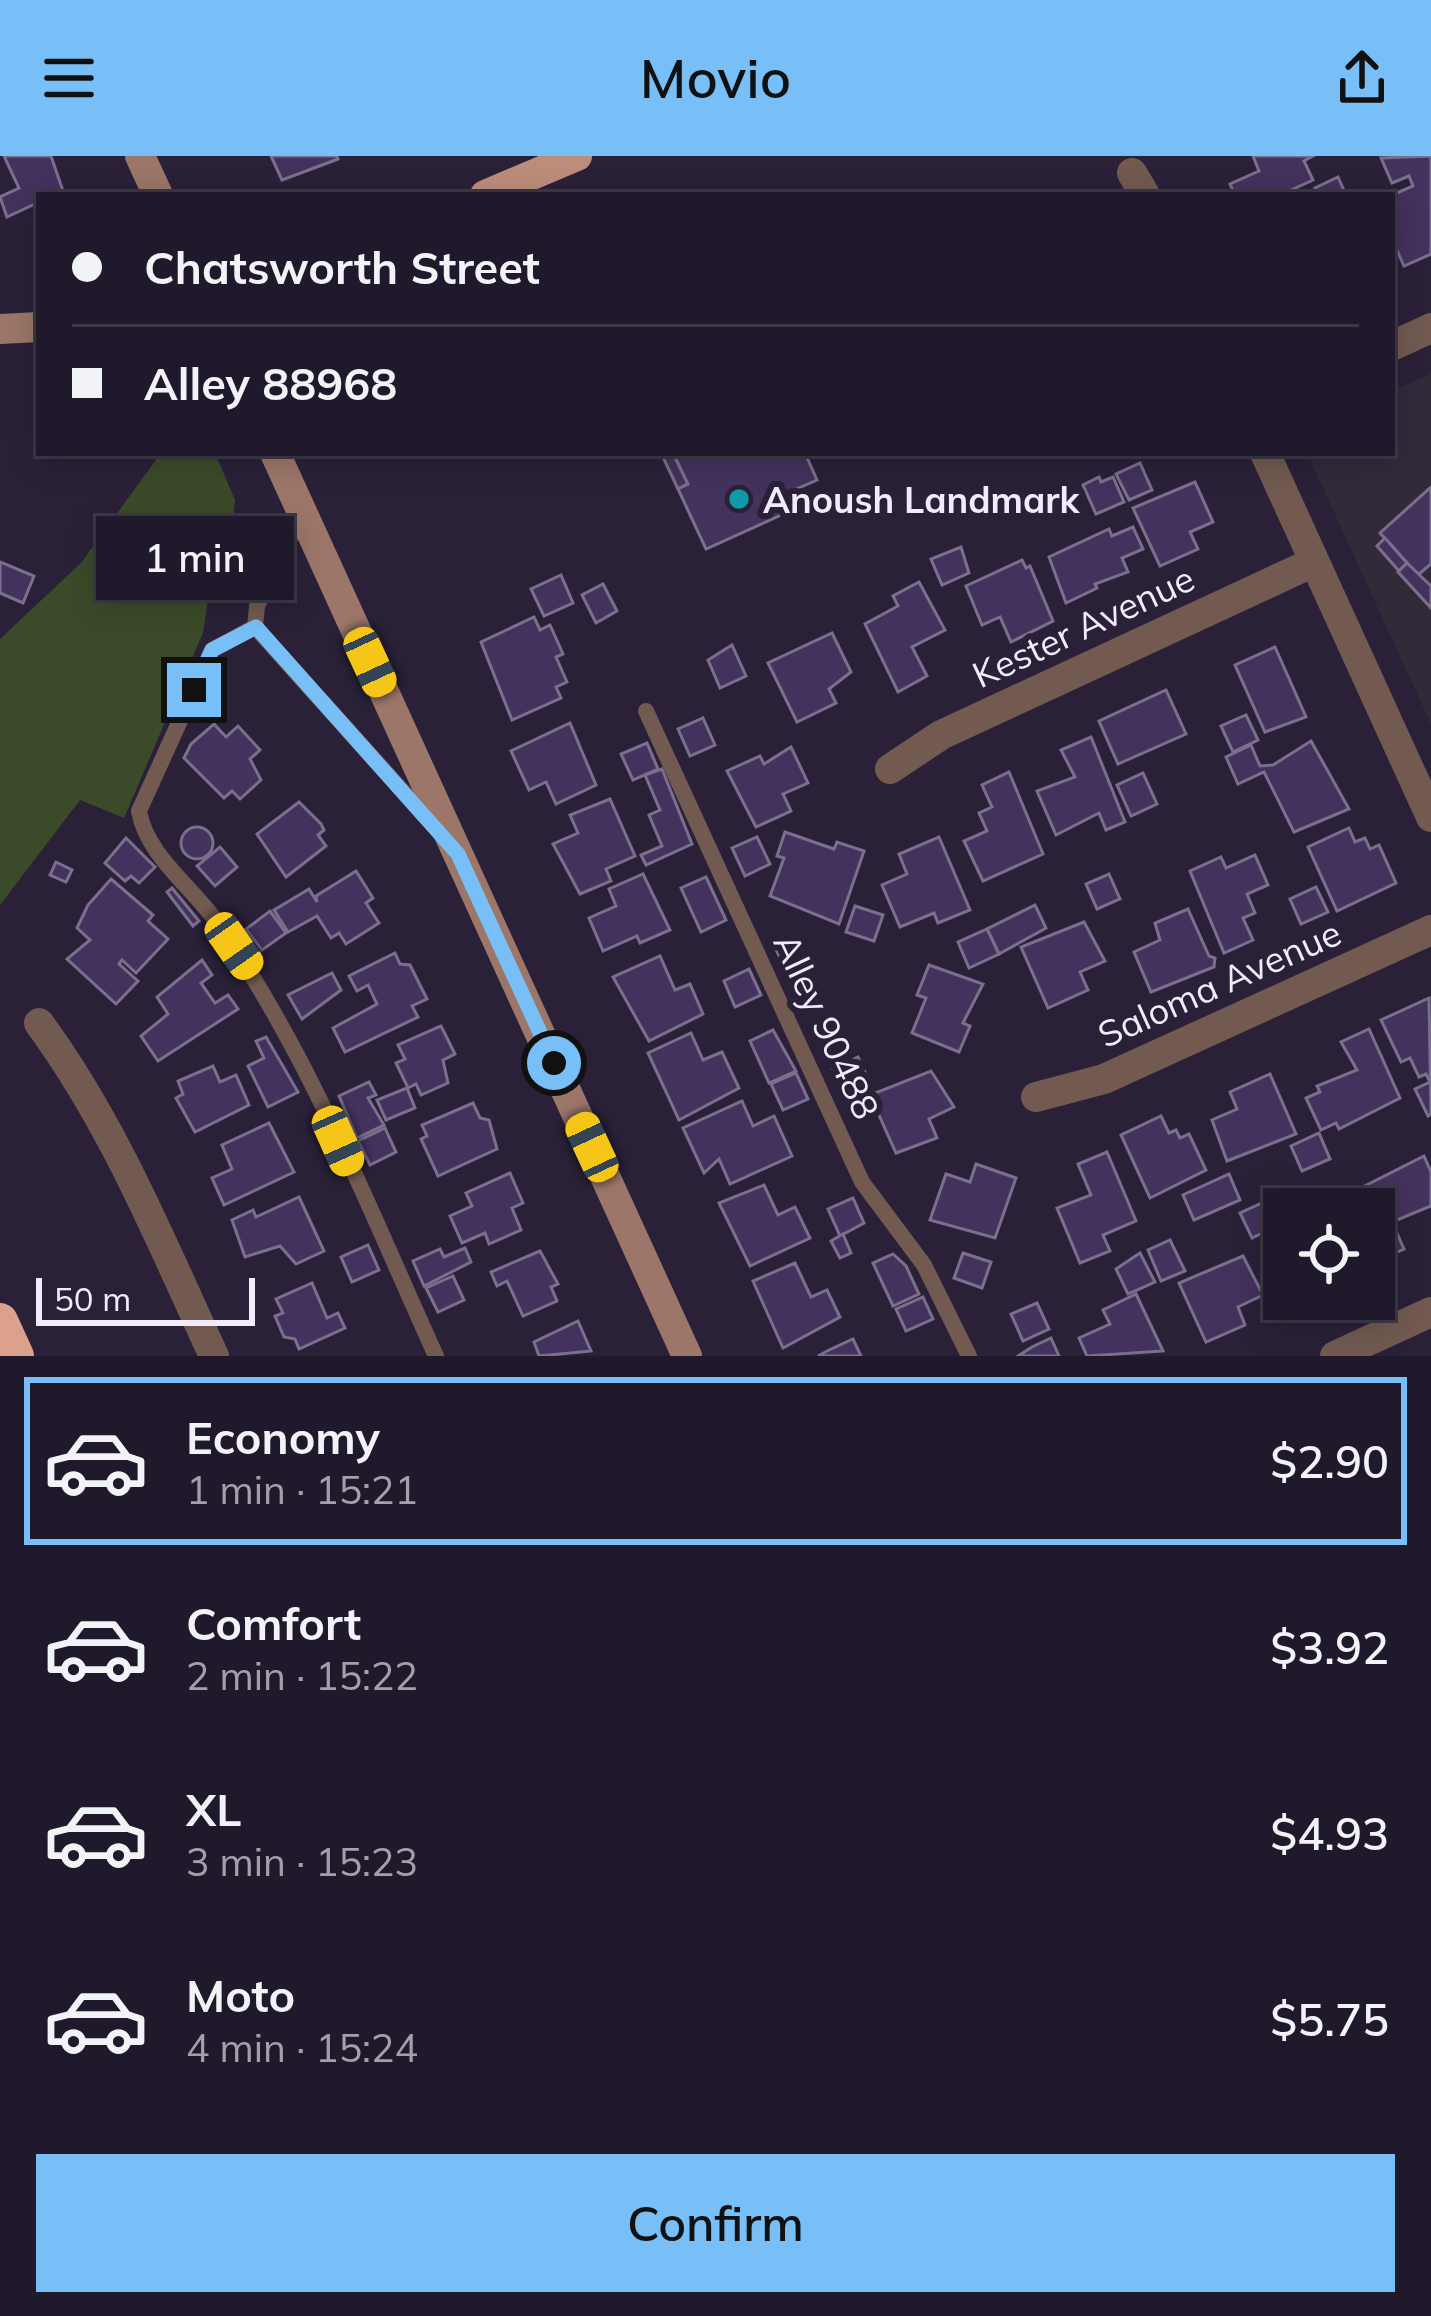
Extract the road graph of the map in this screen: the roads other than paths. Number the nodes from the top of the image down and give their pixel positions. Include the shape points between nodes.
1 (140, 156) edge
2 (578, 156) edge
3 (157, 192) edge
4 (492, 192) edge
5 (36, 327) edge
6 (1431, 328) edge
7 (0, 329) edge
8 (1395, 345) edge
9 (276, 456) edge
10 (1266, 456) edge
11 (302, 513) junction
12 (1314, 562) junction
13 (256, 627) junction
14 (646, 711) dead end
15 (890, 769) dead end
16 (1431, 817) edge
17 (458, 854) junction
18 (1431, 930) edge
19 (39, 1023) dead end
20 (1036, 1097) dead end
21 (1431, 1312) edge
22 (0, 1321) edge
23 (1349, 1353) edge
24 (16, 1356) edge
25 (214, 1356) edge
26 (436, 1356) edge
27 (687, 1356) edge
28 (969, 1356) edge

1 - 3 main road
2 - 4 main road
5 - 7 main road
6 - 8 street
9 - 11 main road
10 - 12 street
11 - 13 lane via 257,606
11 - 17 main road
12 - 15 street, Kester Avenue via 941,735
12 - 16 street
13 - 17 lane
13 - 26 lane via 212,650 139,811 142,835 210,913 277,1013
14 - 28 lane, Alley 90488 via 869,1196 924,1265
17 - 27 main road
18 - 20 street, Saloma Avenue via 1104,1078
19 - 25 street via 118,1150
21 - 23 street
22 - 24 highway

